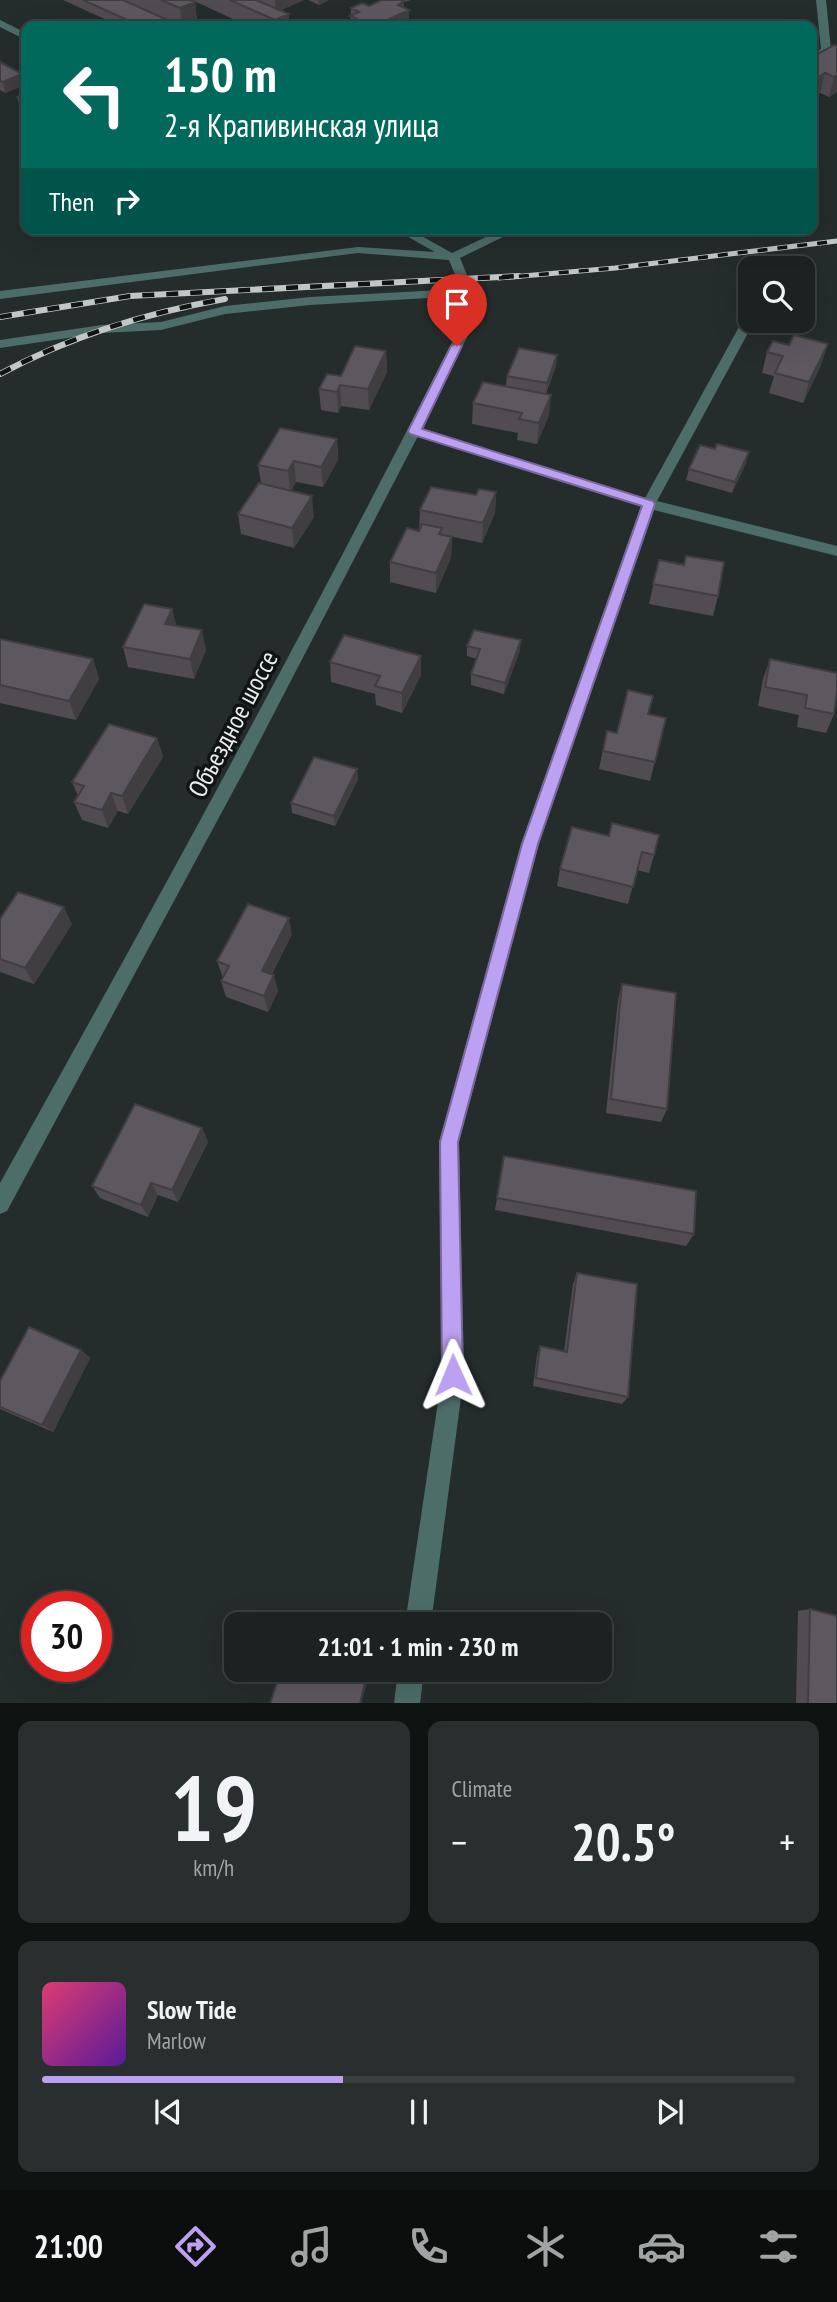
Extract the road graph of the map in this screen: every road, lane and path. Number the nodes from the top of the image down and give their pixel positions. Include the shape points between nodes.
1 (821, 0) edge
2 (0, 23) edge
3 (21, 34) edge
4 (826, 50) junction
5 (837, 51) edge
6 (817, 56) edge
7 (412, 235) edge
8 (500, 235) edge
9 (454, 257) junction
10 (468, 292) junction
11 (0, 295) edge
12 (742, 333) edge
13 (0, 344) edge
14 (415, 431) junction
15 (649, 504) junction
16 (837, 551) edge
17 (0, 1204) edge
18 (420, 1612) edge
19 (410, 1682) edge
20 (407, 1703) edge

1 - 4 street
2 - 3 street
4 - 5 street
4 - 6 street
7 - 9 street
8 - 9 street
9 - 10 street, Объездное шоссе
9 - 11 street via 358,250
10 - 13 street via 225,310 162,326
10 - 14 street, Объездное шоссе via 467,325
12 - 15 street
14 - 15 street
14 - 17 street, Объездное шоссе
15 - 16 street
15 - 18 street via 530,844 449,1142 453,1375
19 - 20 street

